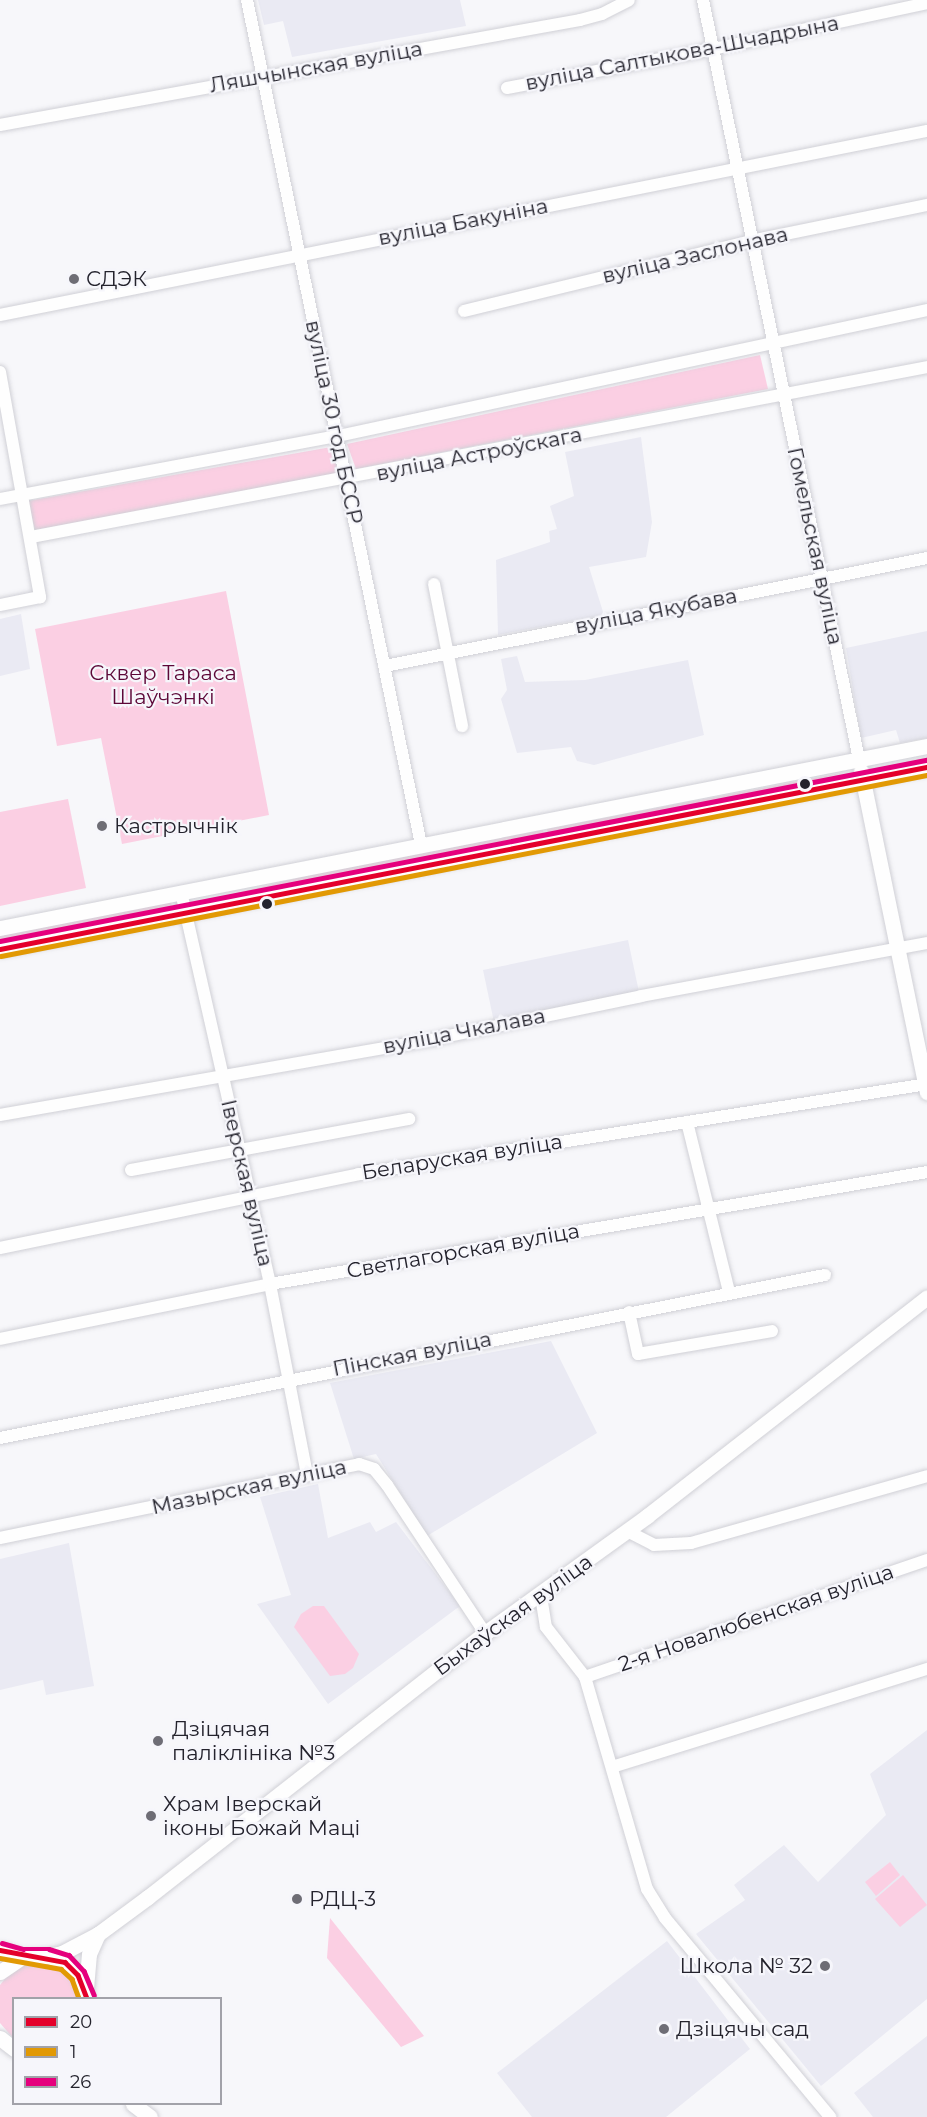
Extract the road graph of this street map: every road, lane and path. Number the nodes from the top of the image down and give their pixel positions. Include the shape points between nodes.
1 (247, 0) edge
2 (629, 0) edge
3 (703, 0) edge
4 (927, 3) edge
5 (713, 49) junction
6 (263, 78) junction
7 (507, 88) dead end
8 (0, 124) edge
9 (927, 131) edge
10 (738, 168) junction
11 (927, 205) edge
12 (751, 241) junction
13 (297, 254) junction
14 (927, 310) edge
15 (464, 311) dead end
16 (0, 315) edge
17 (771, 343) junction
18 (927, 367) edge
19 (0, 372) edge
20 (783, 396) junction
21 (338, 436) junction
22 (347, 479) junction
23 (23, 495) junction
24 (0, 499) edge
25 (31, 537) junction
26 (927, 558) edge
27 (824, 578) junction
28 (434, 584) dead end
29 (0, 605) edge
30 (446, 653) junction
31 (385, 666) junction
32 (462, 726) dead end
33 (927, 746) edge
34 (859, 759) junction
35 (927, 767) edge
36 (862, 780) junction
37 (421, 845) junction
38 (181, 892) junction
39 (185, 913) junction
40 (0, 928) edge
41 (927, 944) edge
42 (0, 949) edge
43 (895, 950) junction
44 (223, 1075) junction
45 (926, 1087) edge
46 (0, 1115) edge
47 (409, 1119) dead end
48 (687, 1122) junction
49 (238, 1147) junction
50 (130, 1170) dead end
51 (927, 1172) edge
52 (249, 1197) junction
53 (707, 1209) junction
54 (0, 1248) edge
55 (825, 1275) dead end
56 (270, 1284) junction
57 (729, 1292) junction
58 (927, 1297) edge
59 (629, 1312) junction
60 (772, 1331) dead end
61 (0, 1339) edge
62 (289, 1378) junction
63 (0, 1438) edge
64 (307, 1475) junction
65 (927, 1476) edge
66 (627, 1531) junction
67 (0, 1538) edge
68 (927, 1560) edge
69 (541, 1596) junction
70 (485, 1633) junction
71 (927, 1669) edge
72 (585, 1677) junction
73 (612, 1767) junction
74 (98, 1934) junction
75 (0, 1950) edge
76 (48, 1956) junction
77 (22, 1957) junction
78 (0, 1972) edge
79 (87, 1995) edge
80 (0, 2038) edge
81 (12, 2049) edge
82 (135, 2105) edge
83 (150, 2117) edge
84 (830, 2117) edge

1 - 6 street, вуліца 30 год БССР
2 - 6 street, Ляшчынская вуліца via 580,20
3 - 5 street, Гомельская вуліца
4 - 5 street, вуліца Салтыкова-Шчадрына
5 - 7 street, вуліца Салтыкова-Шчадрына
5 - 10 street, Гомельская вуліца
6 - 8 street, Ляшчынская вуліца
6 - 13 street, вуліца 30 год БССР
9 - 10 street, вуліца Бакуніна
10 - 12 street, Гомельская вуліца
10 - 13 street, вуліца Бакуніна
11 - 12 street, вуліца Заслонава
12 - 15 street, вуліца Заслонава
12 - 17 street, Гомельская вуліца
13 - 16 street, вуліца Бакуніна
13 - 21 street, вуліца 30 год БССР
14 - 17 street
17 - 20 street, Гомельская вуліца
17 - 21 street
18 - 20 street, вуліца Астроўскага
19 - 23 street
20 - 22 street, вуліца Астроўскага
20 - 27 street, Гомельская вуліца
21 - 22 street, вуліца 30 год БССР
21 - 23 street
22 - 25 street, вуліца Астроўскага
22 - 31 street, вуліца 30 год БССР
23 - 24 street
23 - 25 street
25 - 29 street via 40,597
26 - 27 street, вуліца Якубава
27 - 30 street, вуліца Якубава
27 - 34 street, Гомельская вуліца
28 - 30 street
30 - 31 street, вуліца Якубава
30 - 32 street
31 - 37 street, вуліца 30 год БССР
33 - 34 main road
34 - 36 main road, Гомельская вуліца
34 - 37 main road
35 - 36 main road
36 - 39 main road
36 - 43 main road, Гомельская вуліца
37 - 38 main road
38 - 39 street, Іверская вуліца
38 - 40 main road
39 - 42 main road
39 - 44 street, Іверская вуліца
41 - 43 street, вуліца Чкалава
43 - 44 street, вуліца Чкалава via 439,1038
43 - 45 main road, Гомельская вуліца
44 - 46 street, вуліца Чкалава
44 - 49 street, Іверская вуліца
45 - 48 street, Беларуская вуліца
47 - 49 street
48 - 52 street, Беларуская вуліца via 359,1173
48 - 53 street
49 - 50 street
49 - 52 street, Іверская вуліца
51 - 53 street, Светлагорская вуліца
52 - 54 street, Беларуская вуліца
52 - 56 street, Іверская вуліца
53 - 56 street, Светлагорская вуліца
53 - 57 street
55 - 57 street, Пінская вуліца
56 - 61 street, Светлагорская вуліца
56 - 62 street, Іверская вуліца
57 - 59 street, Пінская вуліца
58 - 66 main road, Быхаўская вуліца
59 - 60 street via 638,1354
59 - 62 street, Пінская вуліца
62 - 63 street, Пінская вуліца
62 - 64 street, Іверская вуліца
64 - 67 street, Мазырская вуліца
64 - 70 street, Мазырская вуліца via 359,1464 374,1469
65 - 66 street via 691,1543 654,1545
66 - 69 main road, Быхаўская вуліца
68 - 72 street, 2-я Новалюбенская вуліца
69 - 70 main road, Быхаўская вуліца
69 - 72 street via 546,1627
70 - 74 main road, Быхаўская вуліца
71 - 73 street
72 - 73 street
73 - 84 street via 647,1889 665,1918
74 - 76 main road, Быхаўская вуліца
74 - 79 main road via 86,1965
75 - 77 main road
76 - 77 main road
76 - 79 main road via 65,1962 78,1975
77 - 78 main road
80 - 81 main road
82 - 83 main road

